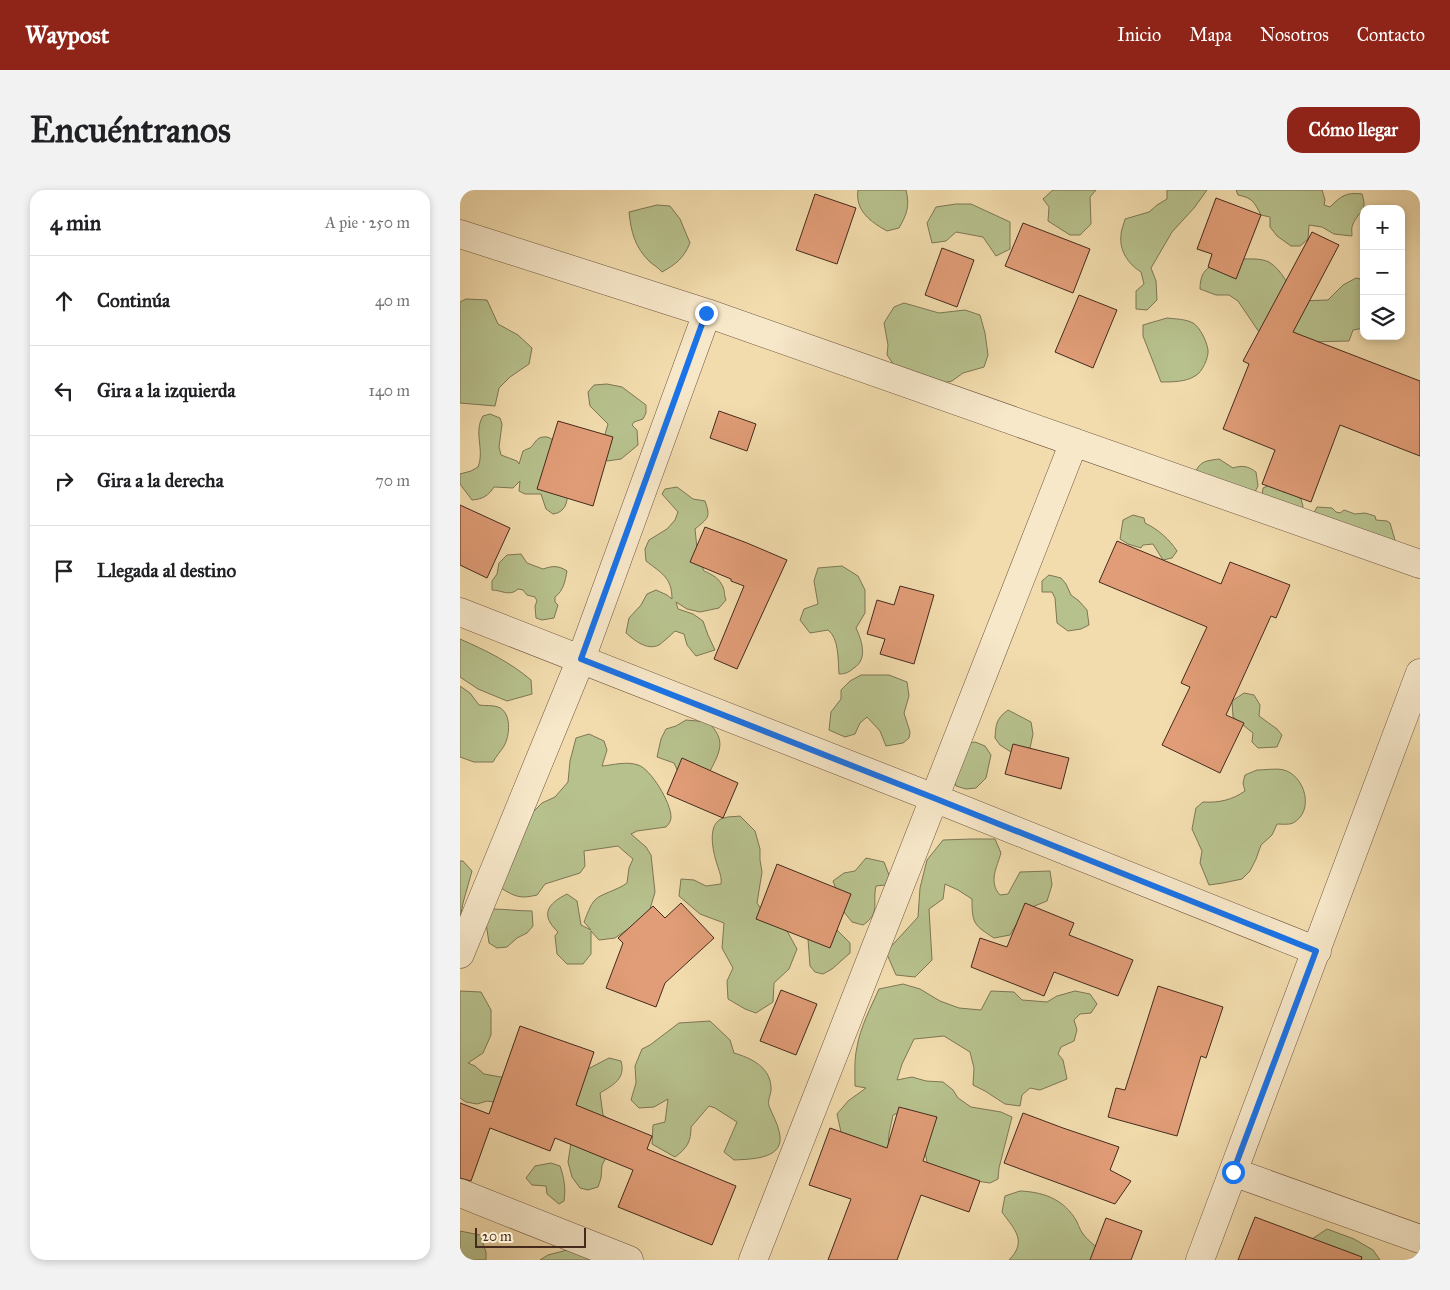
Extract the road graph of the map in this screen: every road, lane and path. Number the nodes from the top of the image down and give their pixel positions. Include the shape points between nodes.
1 (460, 234) edge
2 (706, 313) junction
3 (1074, 442) junction
4 (1420, 564) edge
5 (460, 612) edge
6 (581, 659) junction
7 (1420, 673) edge
8 (934, 798) junction
9 (1316, 951) junction
10 (460, 954) edge
11 (1233, 1172) junction
12 (460, 1193) edge
13 (1420, 1239) edge
14 (629, 1260) edge
15 (753, 1260) edge
16 (1200, 1260) edge

1 - 2 street
2 - 3 street
2 - 6 street
3 - 4 street
3 - 8 street
5 - 6 street
6 - 8 street
6 - 10 street
7 - 9 street
8 - 9 street
8 - 15 street
9 - 11 street
11 - 13 street
11 - 16 street
12 - 14 street

